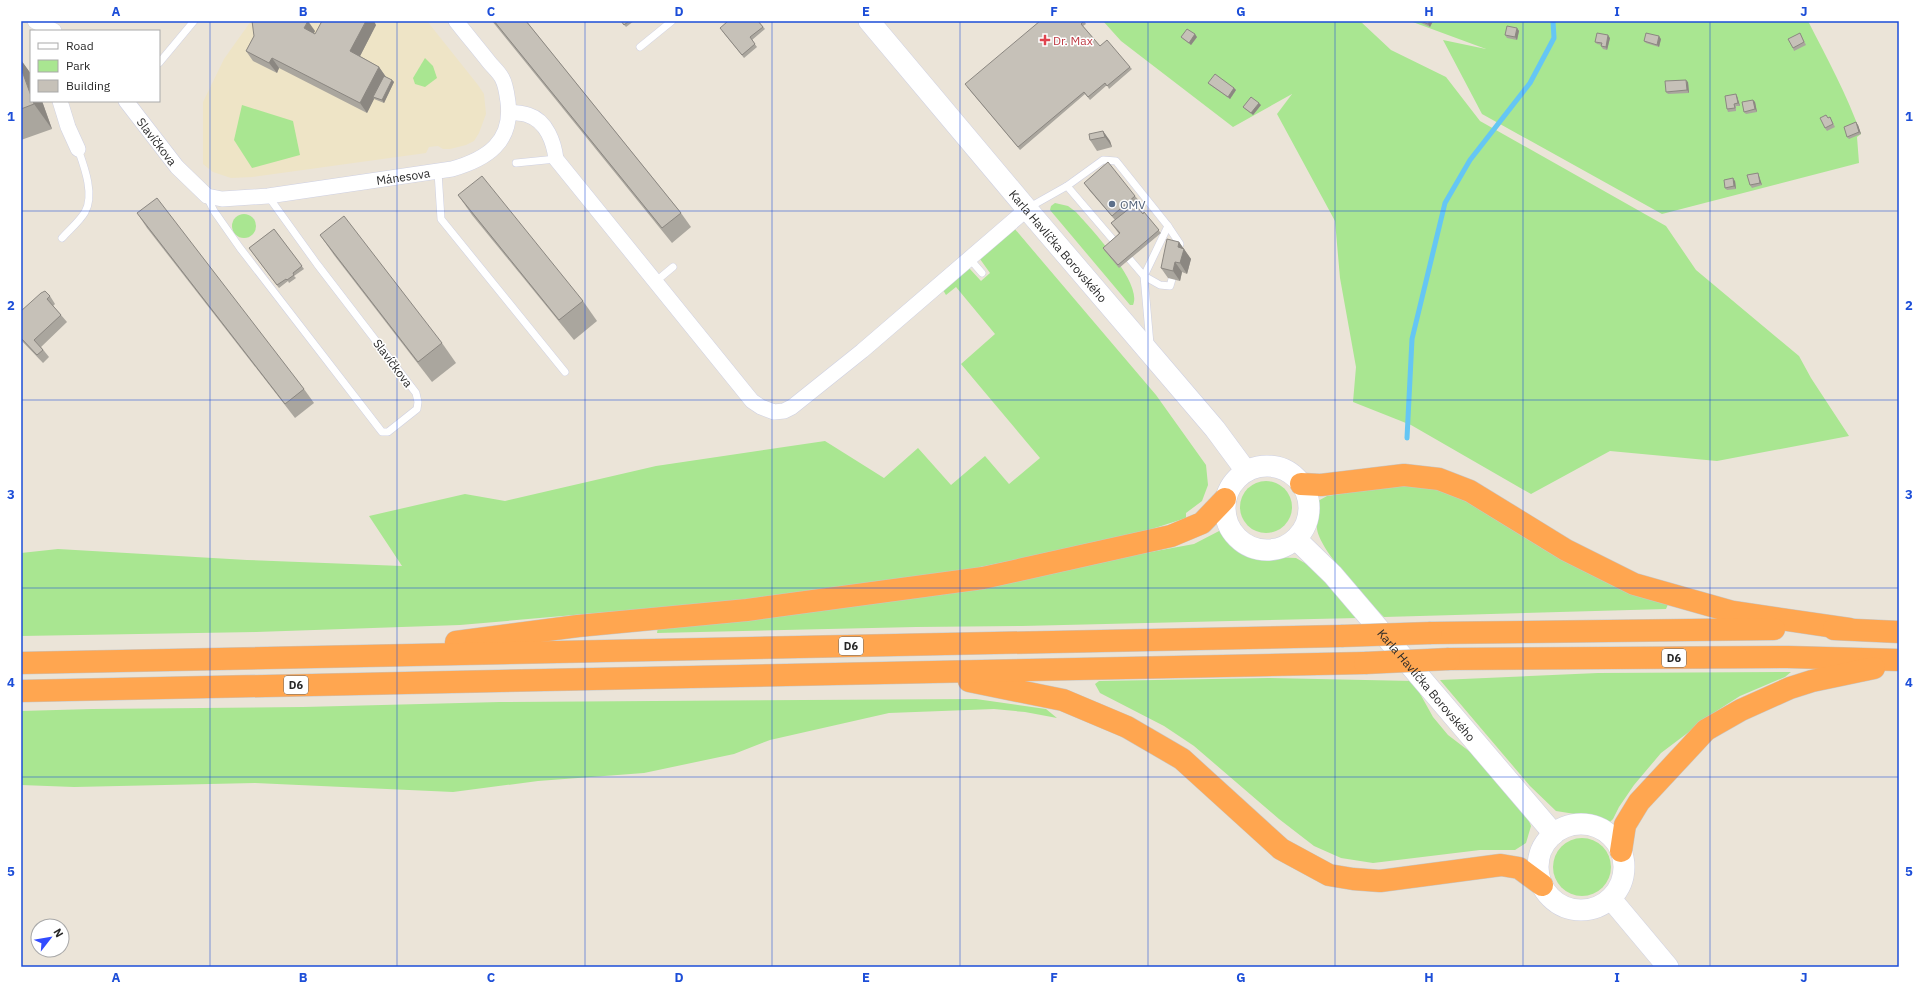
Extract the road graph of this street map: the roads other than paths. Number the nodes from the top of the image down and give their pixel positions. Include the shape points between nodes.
1 (35, 21) edge
2 (194, 21) edge
3 (456, 21) edge
4 (672, 21) edge
5 (869, 21) edge
6 (52, 30) edge
7 (640, 47) dead end
8 (160, 62) edge
9 (60, 102) edge
10 (128, 102) edge
11 (509, 112) junction
12 (78, 149) joint
13 (556, 159) junction
14 (516, 163) dead end
15 (438, 172) junction
16 (1067, 186) junction
17 (207, 196) junction
18 (268, 196) junction
19 (1026, 209) junction
20 (1168, 226) junction
21 (62, 238) dead end
22 (1178, 250) edge
23 (969, 258) junction
24 (673, 267) dead end
25 (982, 273) dead end
26 (1144, 276) junction
27 (1172, 279) edge
28 (655, 283) junction
29 (1151, 356) junction
30 (565, 372) dead end
31 (1246, 471) junction
32 (1301, 484) junction
33 (1225, 498) junction
34 (1296, 539) junction
35 (1849, 629) junction
36 (1899, 632) edge
37 (362, 656) junction
38 (1899, 660) edge
39 (21, 663) edge
40 (1899, 663) edge
41 (930, 673) junction
42 (21, 692) edge
43 (1554, 834) junction
44 (1622, 852) junction
45 (1542, 885) junction
46 (1610, 899) junction
47 (1668, 967) edge

1 - 6 street
2 - 8 lane
3 - 11 street, Mánesova via 502,79
4 - 7 lane
5 - 19 street, Karla Havlíčka Borovského
9 - 12 street
10 - 17 street, Slavíčkova via 177,167
11 - 13 street via 528,115 539,122 554,142
11 - 15 street, Mánesova via 501,140 489,153 471,164
12 - 21 lane via 88,190 88,202 85,212
13 - 14 lane
13 - 28 street
15 - 18 street, Mánesova
15 - 30 lane via 441,219
16 - 19 lane
16 - 20 lane via 1103,160 1116,161
16 - 26 lane
17 - 18 street via 222,199
17 - 18 lane, Slavíčkova via 214,211 240,248 382,432 388,432 417,409 416,394
19 - 23 street
19 - 29 street, Karla Havlíčka Borovského
20 - 22 lane via 1180,244
20 - 26 lane
23 - 25 lane
23 - 28 street via 820,386 792,407 774,412 760,408 752,401
24 - 28 lane
26 - 27 lane via 1160,285 1170,286
26 - 29 lane
29 - 31 street, Karla Havlíčka Borovského via 1215,429
31 - 32 street via 1261,466 1277,467 1291,474
31 - 33 street via 1233,482
32 - 34 street via 1306,493 1309,512 1307,522
32 - 35 highway via 1320,485 1404,475 1439,480 1470,491 1566,550 1634,584 1733,612
33 - 34 street via 1226,520 1237,539 1246,545 1256,550 1278,550
33 - 37 highway via 1202,523 1171,536 983,578 747,610 562,628
34 - 43 street, Karla Havlíčka Borovského via 1333,575
35 - 36 highway, D6
35 - 37 highway, D6, bridge via 1431,633
37 - 39 highway, D6
38 - 41 highway, D6, bridge via 1788,657 1449,659
40 - 44 highway via 1790,688 1741,710 1706,730 1639,802 1625,825
41 - 42 highway, D6
41 - 45 highway via 1063,700 1127,727 1182,759 1281,849 1329,875 1380,881 1502,865 1519,868
43 - 44 street via 1572,825 1592,826 1604,831
43 - 45 street via 1545,844 1539,857 1538,871
44 - 46 street via 1623,877 1619,889
45 - 46 street via 1549,896 1572,909 1586,910
46 - 47 street

